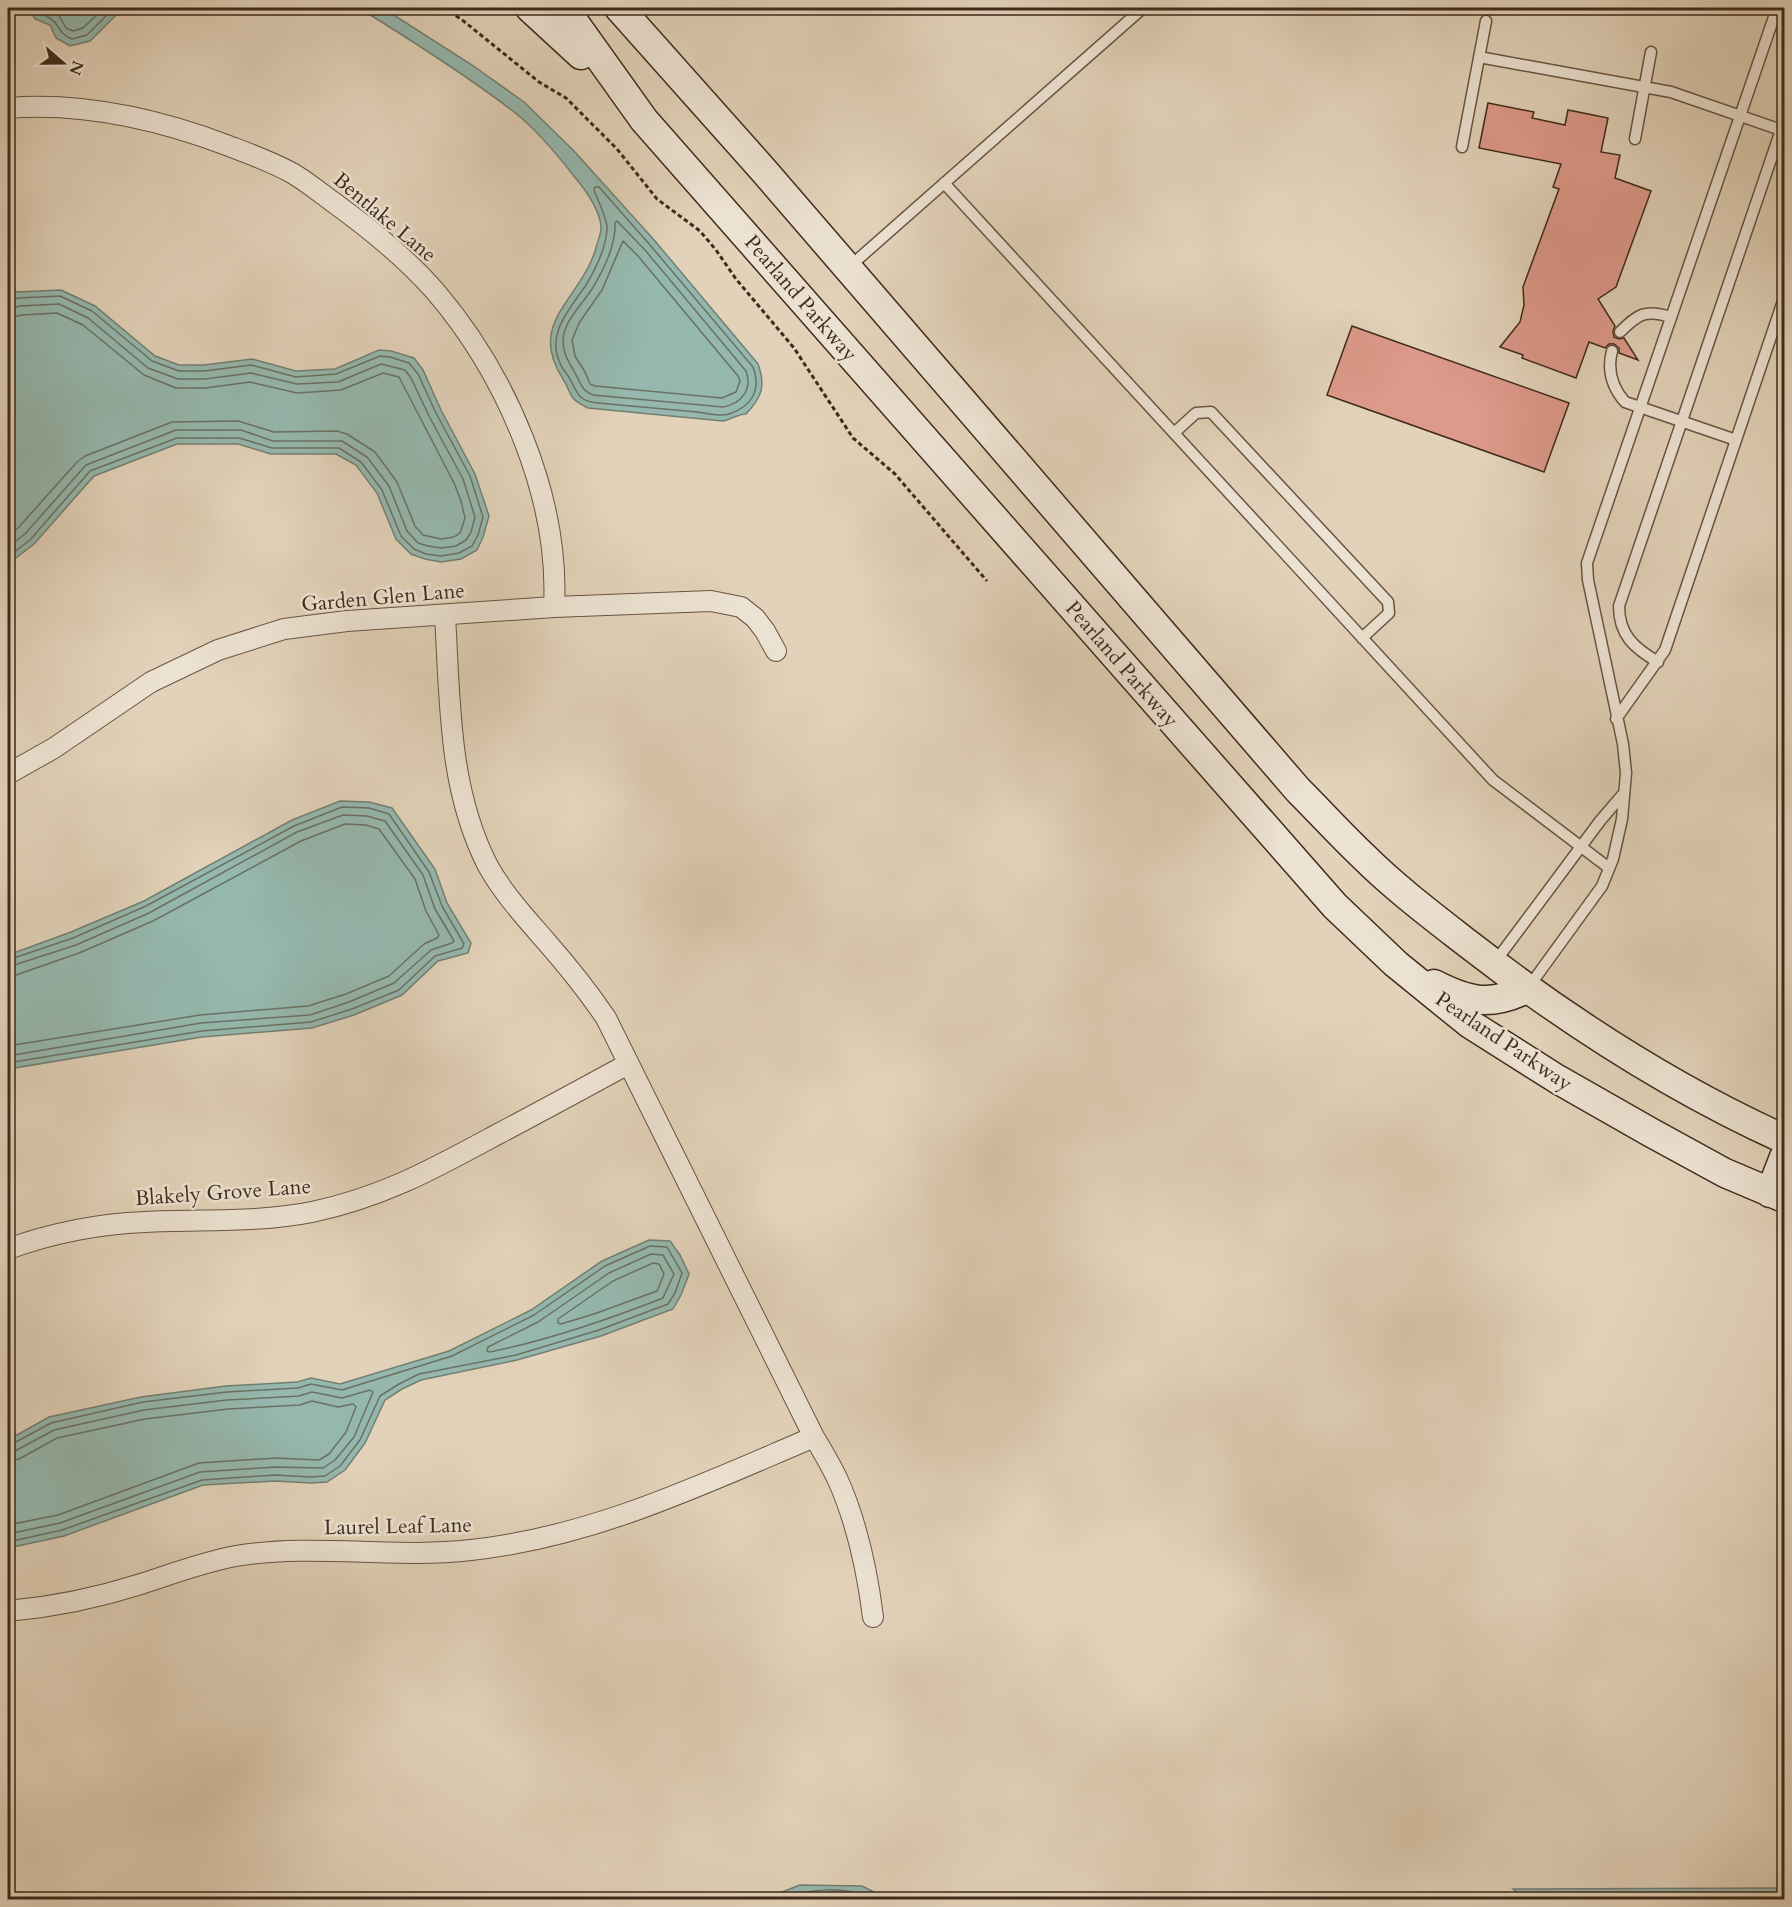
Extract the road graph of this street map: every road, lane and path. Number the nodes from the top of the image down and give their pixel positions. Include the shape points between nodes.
1 (443, 8) edge
2 (530, 8) edge
3 (564, 8) edge
4 (619, 8) edge
5 (631, 8) edge
6 (1143, 8) edge
7 (1777, 8) edge
8 (1486, 21) dead end
9 (1652, 52) dead end
10 (1479, 57) junction
11 (669, 63) junction
12 (1645, 87) junction
13 (8, 108) edge
14 (1740, 116) junction
15 (644, 120) junction
16 (1783, 128) edge
17 (1635, 139) dead end
18 (1462, 147) dead end
19 (944, 183) junction
20 (848, 268) junction
21 (1785, 298) edge
22 (1671, 317) junction
23 (1620, 332) dead end
24 (1612, 351) dead end
25 (1641, 407) junction
26 (1682, 421) junction
27 (1174, 433) junction
28 (1736, 440) junction
29 (987, 581) dead end
30 (554, 607) junction
31 (445, 615) junction
32 (1362, 638) junction
33 (776, 651) dead end
34 (1658, 662) junction
35 (1616, 719) junction
36 (8, 774) edge
37 (1624, 793) junction
38 (1581, 846) junction
39 (1610, 868) junction
40 (1494, 963) junction
41 (1396, 964) junction
42 (1528, 988) junction
43 (628, 1064) junction
44 (1785, 1139) edge
45 (1785, 1156) edge
46 (1777, 1195) edge
47 (8, 1249) edge
48 (814, 1437) junction
49 (8, 1611) edge
50 (873, 1617) dead end

1 - 29 path via 539,82 566,98 617,150 657,199 700,231 794,348 853,438 895,474
2 - 15 main road
3 - 15 main road, Pearland Parkway
4 - 11 main road
5 - 11 main road
6 - 19 lane
7 - 14 lane
8 - 10 lane
9 - 12 lane
10 - 12 lane
10 - 18 lane
11 - 20 main road
12 - 14 lane
12 - 17 lane
13 - 30 street, Bentlake Lane via 54,107 128,115 255,156 302,180 405,261 435,292 471,341 521,429 548,523
14 - 16 lane
14 - 22 lane
15 - 41 main road, Pearland Parkway via 1335,906
16 - 26 lane
19 - 20 lane
19 - 27 lane
20 - 40 main road via 1298,790 1362,856
21 - 28 lane
22 - 23 lane via 1652,312 1641,314
22 - 25 lane
24 - 25 lane via 1610,376 1616,392 1626,402
25 - 26 lane
25 - 35 lane via 1587,563
26 - 28 lane
26 - 34 lane via 1619,606 1619,620 1626,636
27 - 32 lane
27 - 32 lane via 1196,413 1210,412 1388,602 1389,614
28 - 34 lane
30 - 31 street, Garden Glen Lane
30 - 33 street, Garden Glen Lane via 726,602 755,618
31 - 36 street, Garden Glen Lane via 284,629 218,650 151,682 54,748
31 - 43 street via 455,765 474,832 489,867 513,903 587,989
32 - 38 lane via 1493,780
34 - 35 lane
35 - 37 lane via 1623,744
37 - 38 lane
37 - 39 lane
38 - 39 lane
38 - 40 lane
39 - 42 lane via 1602,886
40 - 42 main road
41 - 42 main road via 1444,989 1481,1002 1511,997
41 - 46 main road, Pearland Parkway via 1470,1024 1557,1079 1725,1173
42 - 44 main road via 1662,1075 1737,1118
43 - 47 street, Blakely Grove Lane via 424,1174 375,1195 281,1216 147,1221 78,1229
43 - 48 street
45 - 46 main road
48 - 49 street, Laurel Leaf Lane via 664,1500 559,1535 433,1554 304,1551 237,1556 106,1594
48 - 50 street via 850,1509 865,1562

